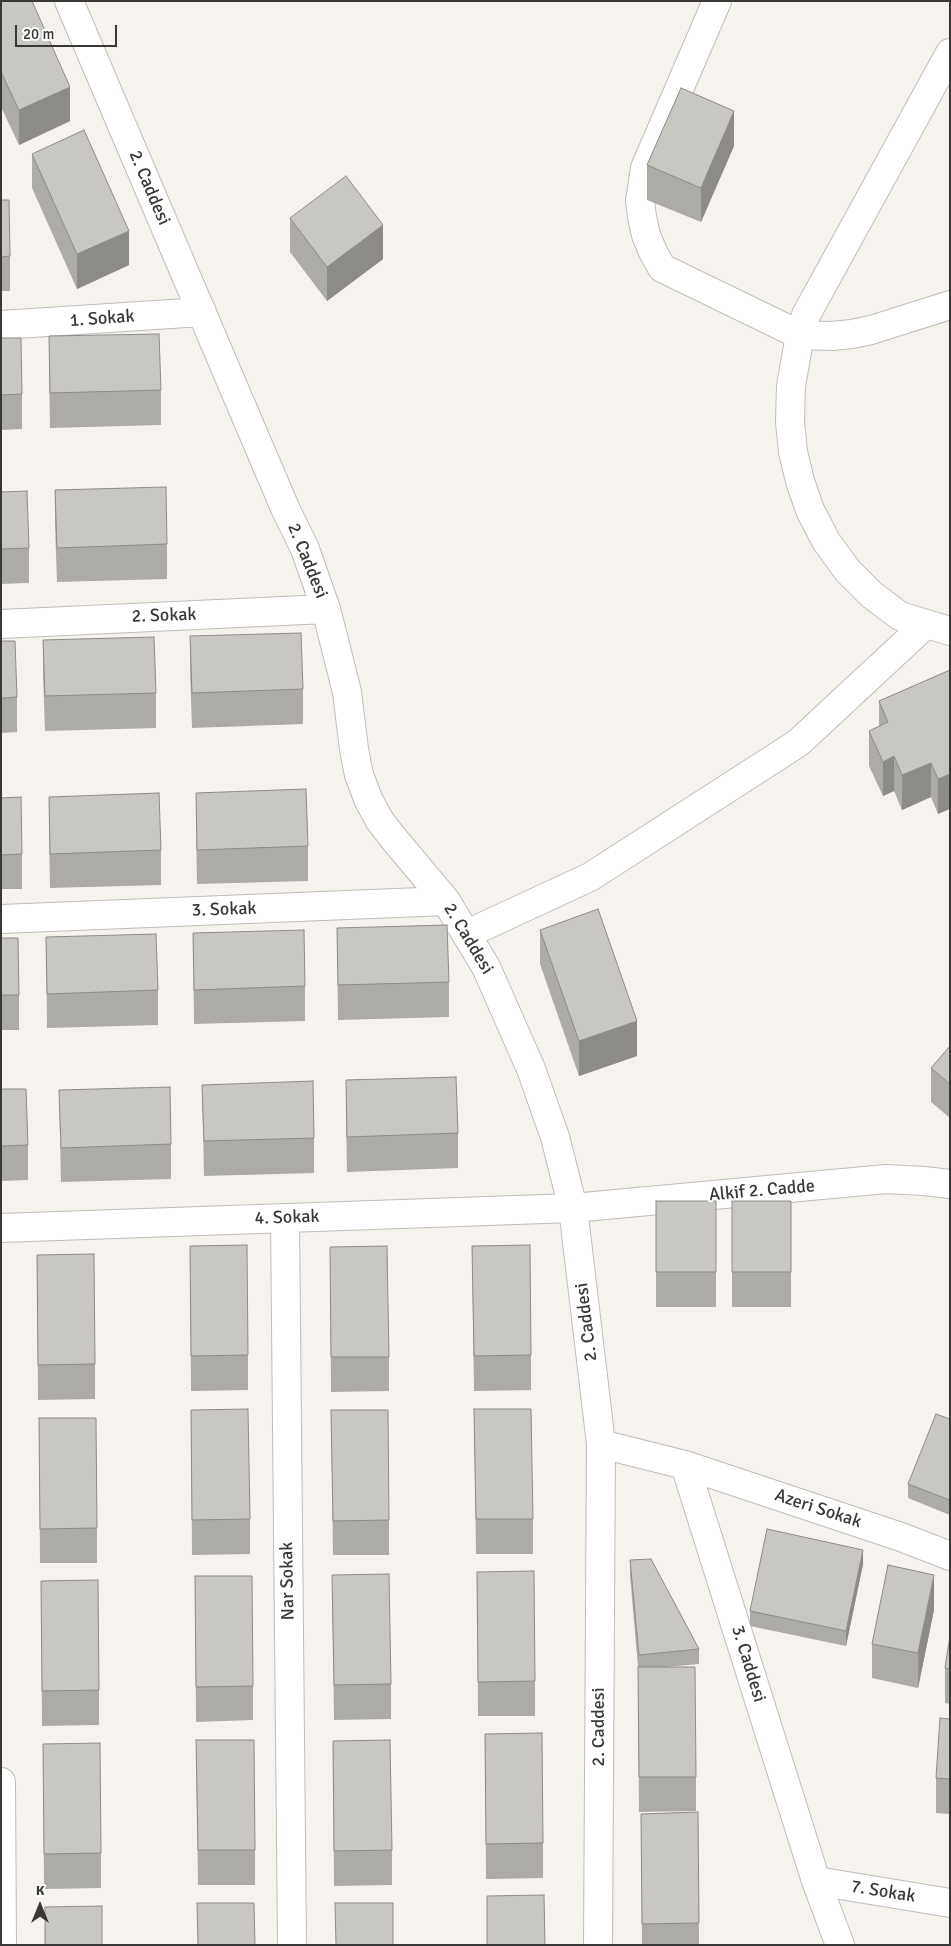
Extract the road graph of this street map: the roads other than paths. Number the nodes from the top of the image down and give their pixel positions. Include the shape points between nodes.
1 (70, 1) edge
2 (717, 1) edge
3 (950, 53) edge
4 (950, 305) edge
5 (202, 312) junction
6 (1, 325) edge
7 (800, 335) junction
8 (326, 610) junction
9 (1, 624) edge
10 (938, 627) edge
11 (446, 901) junction
12 (1, 918) edge
13 (467, 934) junction
14 (950, 1184) edge
15 (574, 1208) junction
16 (285, 1218) junction
17 (1, 1228) edge
18 (601, 1444) junction
19 (685, 1465) junction
20 (950, 1556) edge
21 (1, 1782) edge
22 (816, 1881) junction
23 (950, 1903) edge
24 (2, 1945) edge
25 (292, 1945) edge
26 (598, 1945) edge
27 (840, 1945) edge

1 - 5 street, 2. Caddesi
2 - 7 street via 644,168 640,201 646,235 662,268
3 - 7 street via 806,315
4 - 7 street via 852,334
5 - 6 street, 1. Sokak
5 - 8 street, 2. Caddesi via 305,549
7 - 10 street via 791,386 790,422 793,452 810,510 826,541 847,570 872,595 900,616
8 - 9 street, 2. Sokak
8 - 11 street, 2. Caddesi via 347,692 359,775 369,801 380,821
10 - 13 street via 798,743 590,877
11 - 12 street, 3. Sokak
11 - 13 street, 2. Caddesi
13 - 15 street, 2. Caddesi via 503,1002 531,1069 555,1137
14 - 15 street, Alkif 2. Cadde via 886,1180
15 - 16 street, 4. Sokak
15 - 18 street, 2. Caddesi
16 - 17 street, 4. Sokak
16 - 25 street, Nar Sokak
18 - 19 street
18 - 26 street, 2. Caddesi
19 - 20 street, Azeri Sokak via 901,1536
19 - 22 street, 3. Caddesi
21 - 24 street
22 - 23 street, 7. Sokak
22 - 27 street, 3. Caddesi

